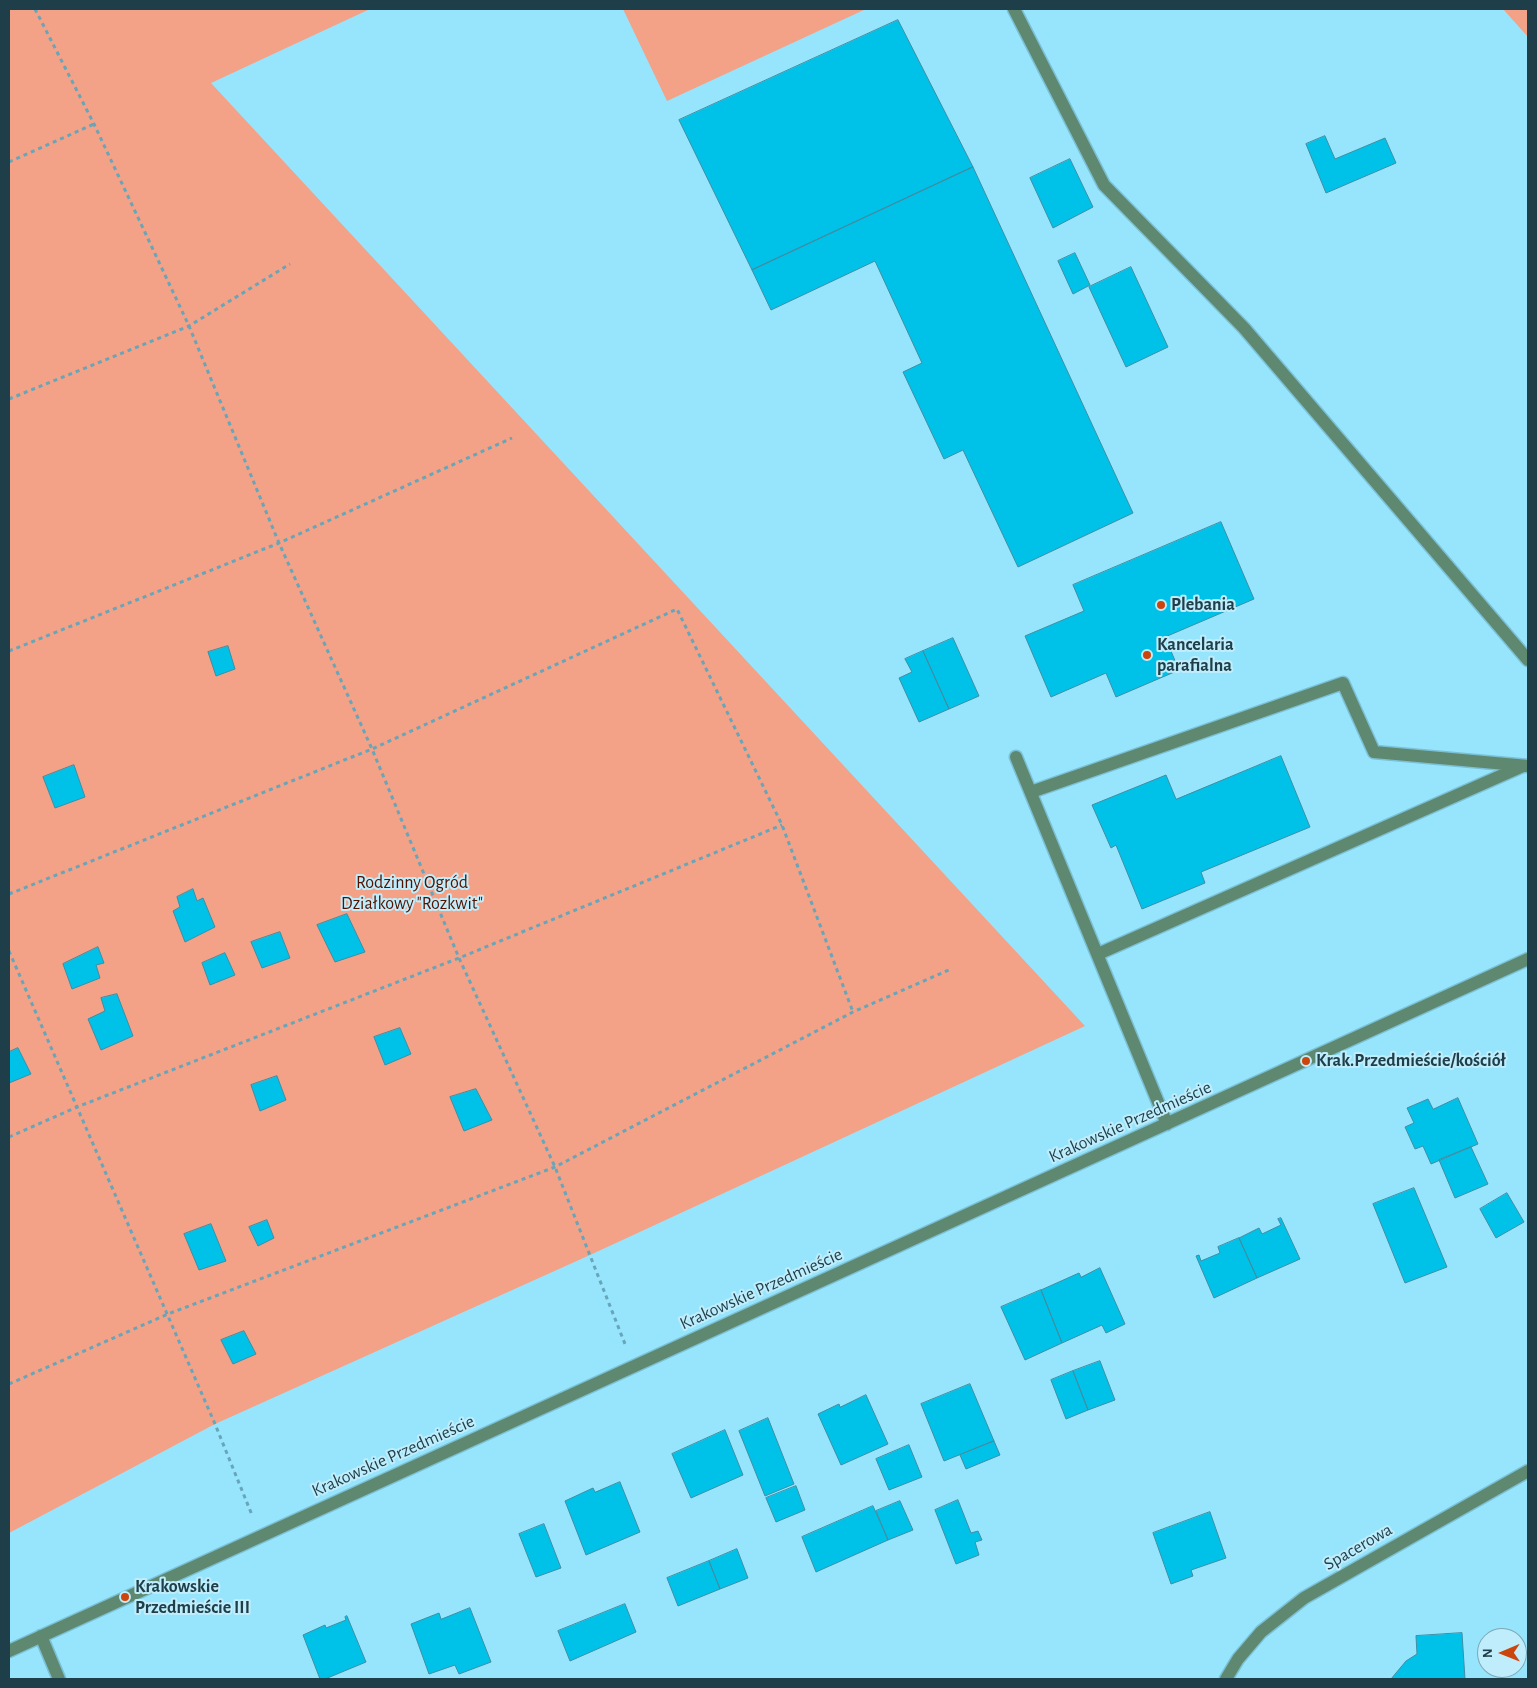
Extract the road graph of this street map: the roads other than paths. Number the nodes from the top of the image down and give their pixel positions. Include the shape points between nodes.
1 (1014, 9) edge
2 (1528, 660) edge
3 (1016, 757) dead end
4 (1527, 766) edge
5 (1031, 792) junction
6 (1098, 954) junction
7 (1528, 958) edge
8 (1167, 1124) junction
9 (1528, 1471) edge
10 (41, 1636) junction
11 (9, 1651) edge
12 (59, 1679) edge
13 (1226, 1679) edge

1 - 2 street via 1104,185 1244,328
3 - 5 street
4 - 5 street via 1374,752 1343,683
4 - 6 street
5 - 6 street
6 - 8 street
7 - 8 street, Krakowskie Przedmieście
8 - 10 street, Krakowskie Przedmieście
9 - 13 street, Spacerowa via 1304,1598 1261,1632
10 - 11 street, Krakowskie Przedmieście
10 - 12 street

